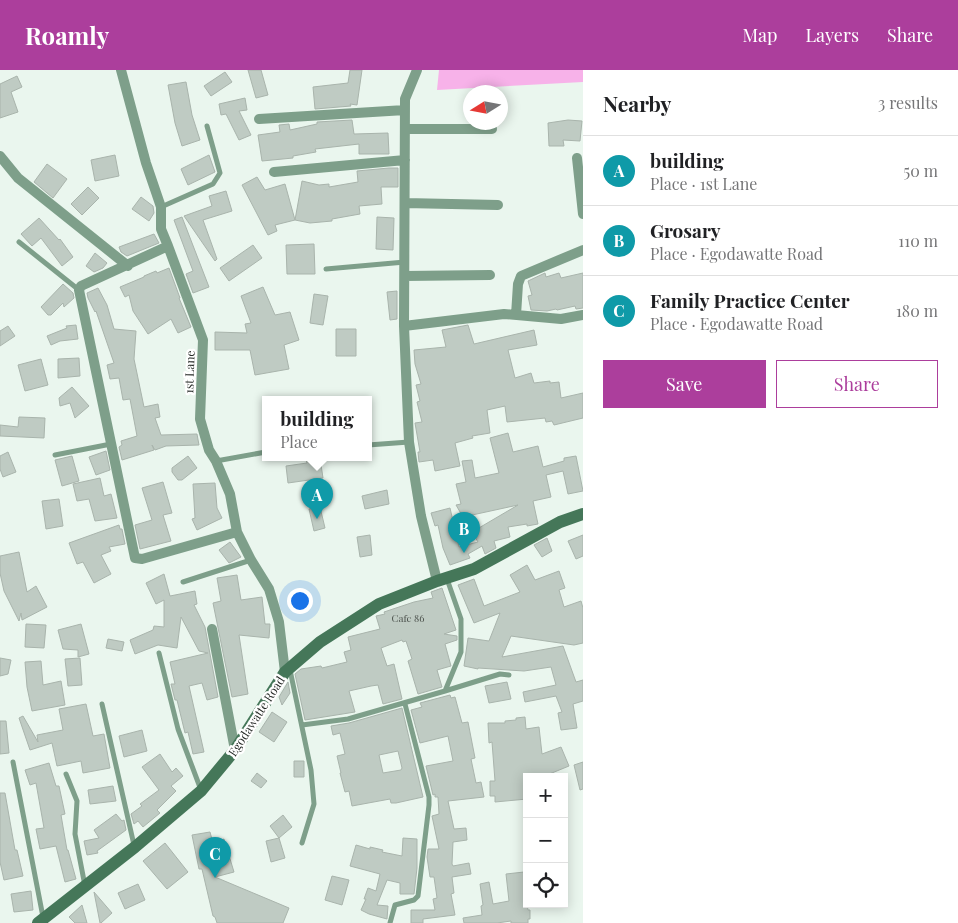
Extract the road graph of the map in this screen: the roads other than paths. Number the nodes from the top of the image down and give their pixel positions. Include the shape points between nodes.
1 (121, 70) edge
2 (417, 70) edge
3 (405, 110) junction
4 (259, 119) dead end
5 (207, 126) dead end
6 (405, 129) junction
7 (463, 129) edge
8 (0, 156) edge
9 (577, 158) dead end
10 (405, 160) junction
11 (274, 172) dead end
12 (405, 203) junction
13 (498, 205) dead end
14 (161, 206) junction
15 (583, 214) edge
16 (19, 242) dead end
17 (168, 246) junction
18 (583, 250) edge
19 (405, 262) junction
20 (128, 266) junction
21 (326, 269) dead end
22 (490, 275) dead end
23 (405, 276) junction
24 (79, 290) junction
25 (516, 315) junction
26 (583, 315) edge
27 (404, 326) junction
28 (409, 442) junction
29 (111, 444) junction
30 (372, 445) edge
31 (262, 453) edge
32 (55, 455) dead end
33 (216, 461) junction
34 (583, 514) edge
35 (237, 532) junction
36 (251, 560) junction
37 (442, 580) junction
38 (183, 582) dead end
39 (212, 629) dead end
40 (159, 654) dead end
41 (287, 669) junction
42 (509, 675) dead end
43 (445, 691) junction
44 (102, 704) dead end
45 (405, 704) junction
46 (302, 725) junction
47 (235, 750) junction
48 (13, 762) dead end
49 (66, 774) dead end
50 (201, 791) junction
51 (302, 843) dead end
52 (135, 847) junction
53 (86, 886) junction
54 (41, 922) edge
55 (390, 923) edge

1 - 14 street, 1st Lane
2 - 3 street via 405,99
3 - 4 street
3 - 6 street
5 - 14 lane via 220,173 213,184
6 - 7 street
6 - 10 street
8 - 20 street via 18,178
9 - 15 street
10 - 11 street
10 - 12 street
12 - 13 street
12 - 19 street
14 - 17 street, 1st Lane via 161,229
16 - 24 lane
17 - 20 street
17 - 33 street, 1st Lane via 203,340 200,420 209,450
18 - 25 street via 521,276
19 - 21 lane
19 - 23 street
20 - 24 street via 81,286
22 - 23 street
23 - 27 street
24 - 29 street
25 - 26 street via 561,319
25 - 27 street
27 - 28 street
28 - 30 lane
28 - 37 street via 420,516
29 - 32 lane
29 - 35 street via 135,558 142,559
31 - 33 lane
33 - 35 street, 1st Lane via 230,494
34 - 37 street, Egodawatte Road via 560,522 474,569
35 - 36 street, 1st Lane
36 - 38 lane
36 - 41 street, 1st Lane via 269,589 279,622
37 - 41 street, Egodawatte Road via 379,604 320,642
37 - 43 lane via 461,619 461,652
39 - 47 street
40 - 50 lane via 178,728
41 - 46 lane
41 - 47 street, Egodawatte Road
42 - 43 lane via 500,674
43 - 45 lane
44 - 52 lane
45 - 46 lane via 348,719
45 - 55 lane via 429,805 418,896 395,905
46 - 51 lane via 314,804
47 - 50 street, Egodawatte Road
48 - 54 lane
49 - 53 lane via 77,801 75,834
50 - 52 street, Egodawatte Road
52 - 53 street, Egodawatte Road
53 - 54 street, Egodawatte Road

